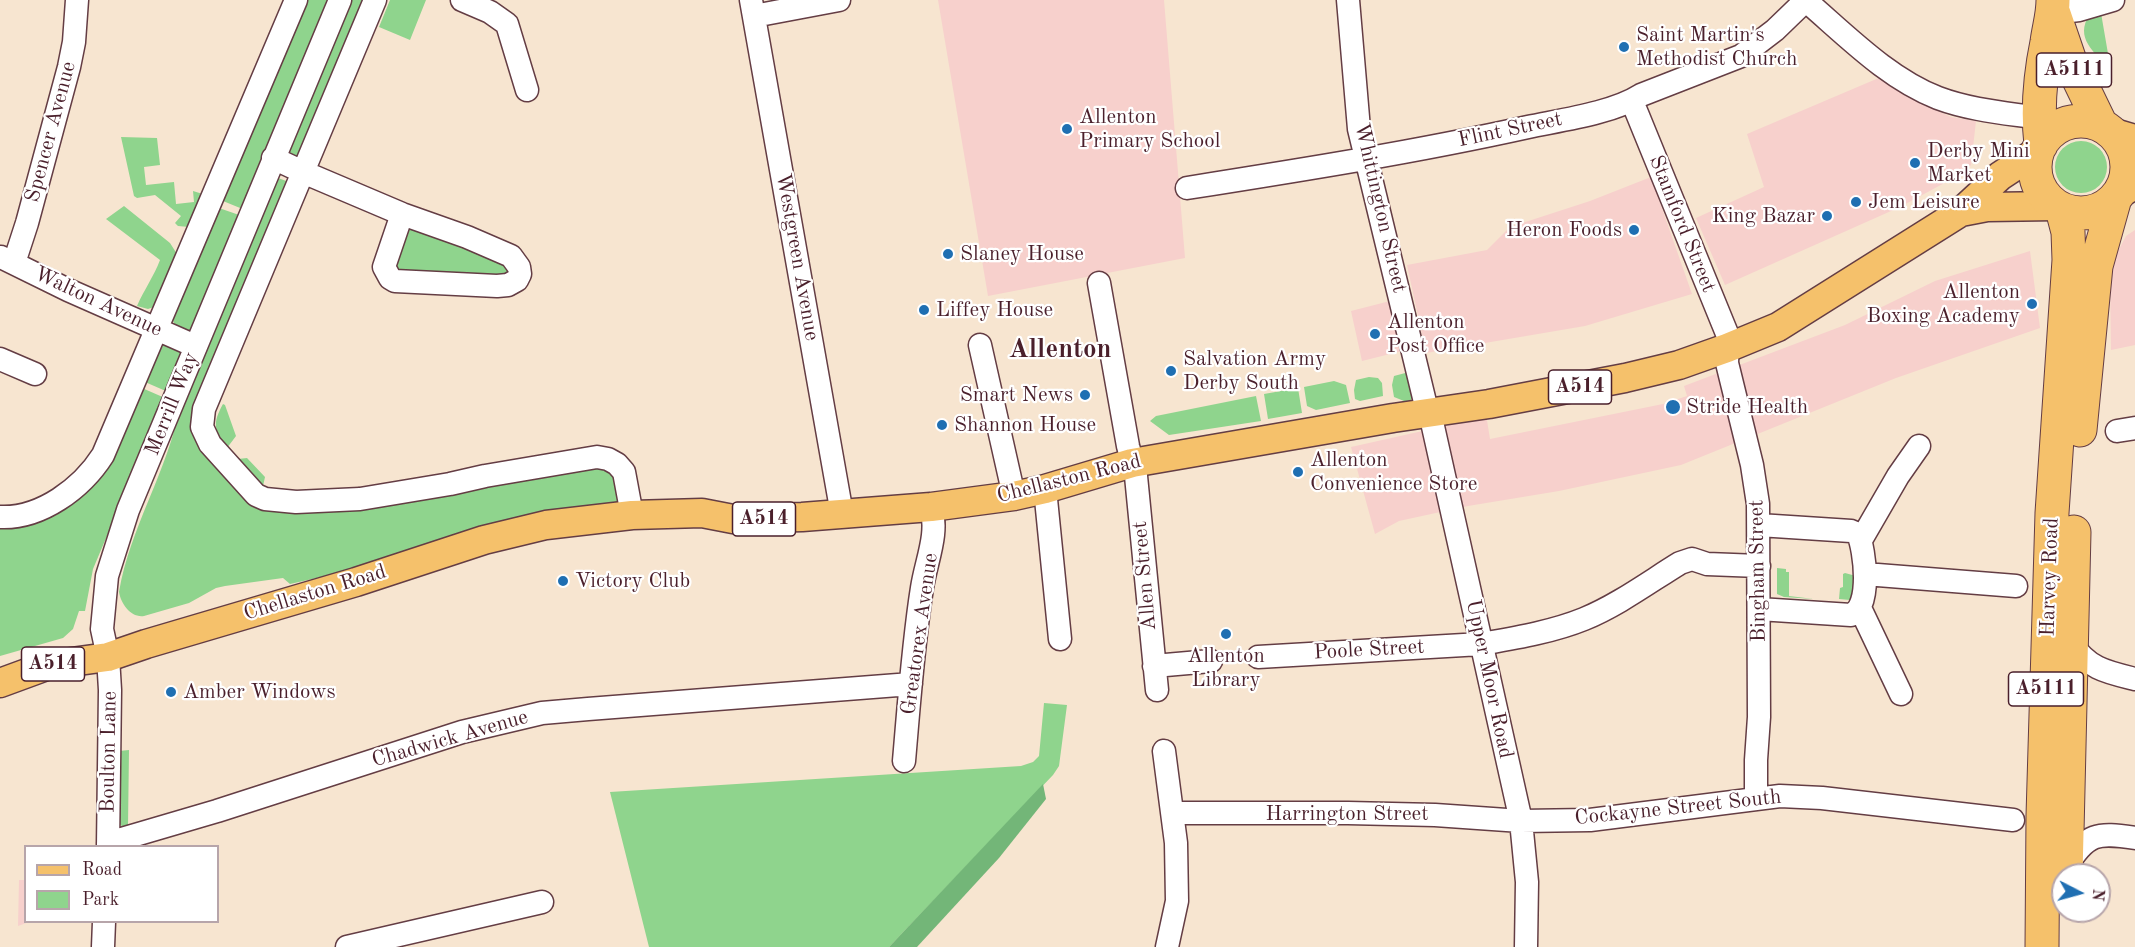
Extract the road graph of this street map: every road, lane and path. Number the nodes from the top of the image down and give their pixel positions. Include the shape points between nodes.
1 (77, 0) edge
2 (296, 0) edge
3 (340, 0) edge
4 (375, 0) edge
5 (462, 0) edge
6 (839, 0) edge
7 (1348, 0) edge
8 (1805, 0) edge
9 (2112, 0) edge
10 (2053, 6) edge
11 (753, 8) edge
12 (527, 90) dead end
13 (1632, 100) junction
14 (2117, 132) edge
15 (2039, 138) junction
16 (273, 158) junction
17 (1368, 159) junction
18 (303, 172) junction
19 (1186, 188) dead end
20 (2123, 192) edge
21 (2059, 207) junction
22 (1961, 212) junction
23 (402, 214) junction
24 (7, 260) edge
25 (1099, 282) dead end
26 (158, 329) junction
27 (980, 345) dead end
28 (195, 346) junction
29 (1727, 348) junction
30 (0, 359) edge
31 (36, 371) dead end
32 (1430, 413) junction
33 (1919, 446) dead end
34 (1132, 462) junction
35 (1045, 489) junction
36 (1014, 496) junction
37 (931, 507) junction
38 (842, 514) junction
39 (632, 515) junction
40 (0, 517) edge
41 (1759, 525) junction
42 (1861, 540) junction
43 (1759, 566) junction
44 (1865, 574) junction
45 (2016, 586) dead end
46 (1860, 608) junction
47 (1759, 609) junction
48 (1060, 639) dead end
49 (1481, 644) junction
50 (2080, 653) junction
51 (108, 657) junction
52 (1258, 657) dead end
53 (1210, 661) dead end
54 (1154, 666) junction
55 (2135, 679) edge
56 (0, 683) edge
57 (911, 684) junction
58 (1157, 690) dead end
59 (1901, 694) dead end
60 (1164, 751) dead end
61 (904, 761) dead end
62 (1756, 798) junction
63 (1173, 813) junction
64 (2013, 820) dead end
65 (1521, 821) junction
66 (2135, 838) edge
67 (108, 845) edge
68 (2067, 863) edge
69 (2071, 863) edge
70 (542, 902) dead end
71 (104, 923) edge
72 (2066, 923) edge
73 (103, 947) edge
74 (347, 947) edge
75 (1167, 947) edge
76 (1526, 947) edge
77 (2042, 947) edge
78 (2065, 947) edge

1 - 24 street, Spencer Avenue via 69,68 27,223
2 - 26 street, Merrill Way
3 - 16 street, Merrill Way
4 - 18 street, Merrill Way
5 - 12 street via 507,24
6 - 11 street
7 - 17 street, Whittington Street via 1359,129
8 - 13 street, Flint Street via 1741,56
8 - 15 street via 1878,62 1917,88
9 - 10 street via 2079,10
10 - 14 highway, A5111 via 2070,61
10 - 15 highway, A5111
11 - 38 street, Westgreen Avenue
13 - 17 street, Flint Street via 1576,117
13 - 29 street, Stamford Street via 1717,307 1728,336
14 - 15 highway via 2090,121 2067,123
14 - 20 highway via 2128,163
15 - 21 highway via 2036,169 2040,187
15 - 22 main road, A514
16 - 18 street
16 - 28 street, Merrill Way
17 - 19 street, Flint Street
17 - 32 street, Whittington Street
18 - 23 street
18 - 39 street, Merrill Way via 202,421 203,432 214,449 256,495 296,502 381,496 597,457 608,459 624,472
20 - 21 highway via 2092,212
20 - 50 highway, Harvey Road / A5111 via 2096,266 2091,306 2075,486
21 - 22 main road, A514 via 1987,207
21 - 77 highway, Harvey Road / A5111 via 2068,232 2069,260 2052,513
22 - 29 main road, A514 via 1778,327
23 - 23 street via 512,256 519,267 517,280 497,286 395,281 384,267
24 - 26 street, Walton Avenue
25 - 34 street, Allen Street
26 - 28 street, Walton Avenue
26 - 40 street via 108,444 90,473 49,504 22,515
27 - 36 street
28 - 51 street, Merrill Way via 114,549 102,629
29 - 32 main road, A514 via 1625,378
29 - 41 street, Bingham Street via 1727,363 1756,487
30 - 31 street
32 - 34 main road, Chellaston Road / A514
32 - 49 street, Upper Moor Road
33 - 42 street
34 - 35 main road, Chellaston Road / A514
34 - 54 street, Allen Street
35 - 36 main road, Chellaston Road / A514
35 - 48 street
36 - 37 main road, Chellaston Road / A514
37 - 38 main road, Chellaston Road / A514
37 - 57 street, Greatorex Avenue via 932,541 922,586
38 - 39 main road, Chellaston Road / A514 via 766,519 733,519 702,513
39 - 51 main road, Chellaston Road / A514 via 546,525 484,540
41 - 42 street via 1851,531
41 - 43 street, Bingham Street
42 - 44 street
43 - 47 street, Bingham Street
43 - 49 street, Poole Street via 1707,564 1692,559 1584,619
44 - 45 street
44 - 46 street
46 - 47 street via 1847,615
46 - 59 street
47 - 62 street, Bingham Street
49 - 52 street, Poole Street
49 - 65 street, Upper Moor Road
50 - 55 street via 2103,671
50 - 68 highway, Harvey Road / A5111
51 - 56 main road, Chellaston Road / A514 via 49,665
51 - 67 street, Boulton Lane
53 - 54 street
54 - 58 street, Allen Street
57 - 61 street, Greatorex Avenue
57 - 67 street, Chadwick Avenue via 542,713 511,719
60 - 63 street
62 - 64 street, Cockayne Street South via 1822,798
62 - 65 street, Cockayne Street South via 1590,820
63 - 65 street, Harrington Street via 1435,815
63 - 75 street via 1177,901
65 - 76 street, Upper Moor Road via 1527,882
66 - 69 street via 2095,836 2085,842
70 - 74 street
71 - 73 street
72 - 78 highway

